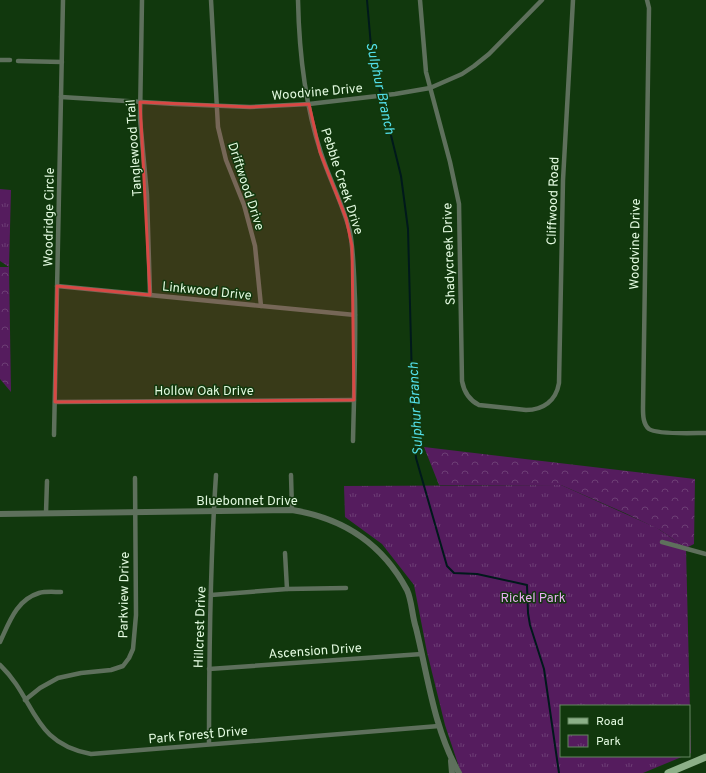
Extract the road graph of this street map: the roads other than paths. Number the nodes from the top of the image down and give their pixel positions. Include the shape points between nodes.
1 (63, 0) edge
2 (142, 0) edge
3 (212, 0) edge
4 (298, 0) edge
5 (420, 0) edge
6 (542, 0) edge
7 (573, 0) edge
8 (647, 0) edge
9 (0, 60) edge
10 (10, 60) dead end
11 (18, 60) dead end
12 (62, 62) junction
13 (430, 88) junction
14 (61, 97) junction
15 (140, 102) junction
16 (309, 104) junction
17 (217, 106) junction
18 (57, 286) junction
19 (150, 295) junction
20 (261, 306) junction
21 (355, 316) junction
22 (354, 400) junction
23 (551, 400) joint
24 (55, 402) junction
25 (706, 433) edge
26 (54, 435) dead end
27 (353, 441) dead end
28 (216, 475) dead end
29 (291, 475) dead end
30 (135, 478) dead end
31 (46, 482) dead end
32 (292, 510) junction
33 (214, 511) junction
34 (135, 512) junction
35 (46, 513) junction
36 (0, 514) edge
37 (662, 542) dead end
38 (285, 553) dead end
39 (706, 554) edge
40 (346, 588) dead end
41 (287, 589) junction
42 (61, 592) dead end
43 (211, 595) junction
44 (0, 642) edge
45 (422, 654) junction
46 (0, 665) edge
47 (209, 668) junction
48 (25, 700) junction
49 (439, 726) junction
50 (209, 744) junction
51 (706, 757) edge
52 (451, 760) junction
53 (452, 773) edge
54 (459, 773) edge
55 (668, 773) edge

1 - 12 street, Woodridge Circle
2 - 15 street, Tanglewood Trail
3 - 17 street, Driftwood Drive
4 - 16 street, Pebble Creek Drive
5 - 13 street, Shadycreek Drive via 426,72
6 - 13 street, Woodvine Drive via 474,66
7 - 23 street, Cliffwood Road via 563,180 559,383 558,390
8 - 25 street, Woodvine Drive via 649,8 644,421 649,429 657,432
9 - 10 street
11 - 12 street
12 - 14 street, Woodridge Circle
13 - 16 street, Woodvine Drive
13 - 23 street, Shadycreek Drive via 459,204 463,388 473,402 491,407 534,410
14 - 15 street, Woodvine Drive
14 - 18 street, Woodridge Circle
15 - 17 street, Woodvine Drive
15 - 19 street, Tanglewood Trail via 149,233
16 - 17 street, Woodvine Drive
16 - 21 street, Pebble Creek Drive via 320,152 350,232
17 - 20 street, Driftwood Drive via 222,148 244,205 255,246
18 - 19 street, Linkwood Drive
18 - 24 street, Woodridge Circle
19 - 20 street, Linkwood Drive
20 - 21 street, Linkwood Drive
21 - 22 street, Pebble Creek Drive
22 - 24 street, Hollow Oak Drive
22 - 27 street, Pebble Creek Drive
24 - 26 street, Woodridge Circle
28 - 33 street, Hillcrest Drive
29 - 32 street
30 - 34 street, Parkview Drive
31 - 35 street
32 - 33 street, Bluebonnet Drive
32 - 45 street, Bluebonnet Drive via 316,514 356,532 389,562 407,591
33 - 34 street, Bluebonnet Drive
33 - 43 street, Hillcrest Drive
34 - 35 street, Bluebonnet Drive
34 - 48 street, Parkview Drive via 136,615 133,649 129,658 123,666 111,670 58,678
35 - 36 street, Bluebonnet Drive
37 - 39 street
38 - 41 street
40 - 41 street
41 - 43 street
42 - 44 street via 39,593 28,598 16,610
43 - 47 street, Hillcrest Drive
45 - 47 street, Ascension Drive
45 - 49 street, Bluebonnet Drive
46 - 48 street, Park Forest Drive
47 - 50 street, Hillcrest Drive
48 - 50 street, Park Forest Drive via 40,726 50,736 79,752 90,754
49 - 50 street, Park Forest Drive
49 - 52 street, Bluebonnet Drive
51 - 55 main road
52 - 53 street, Bluebonnet Drive
52 - 54 street, Bluebonnet Drive

